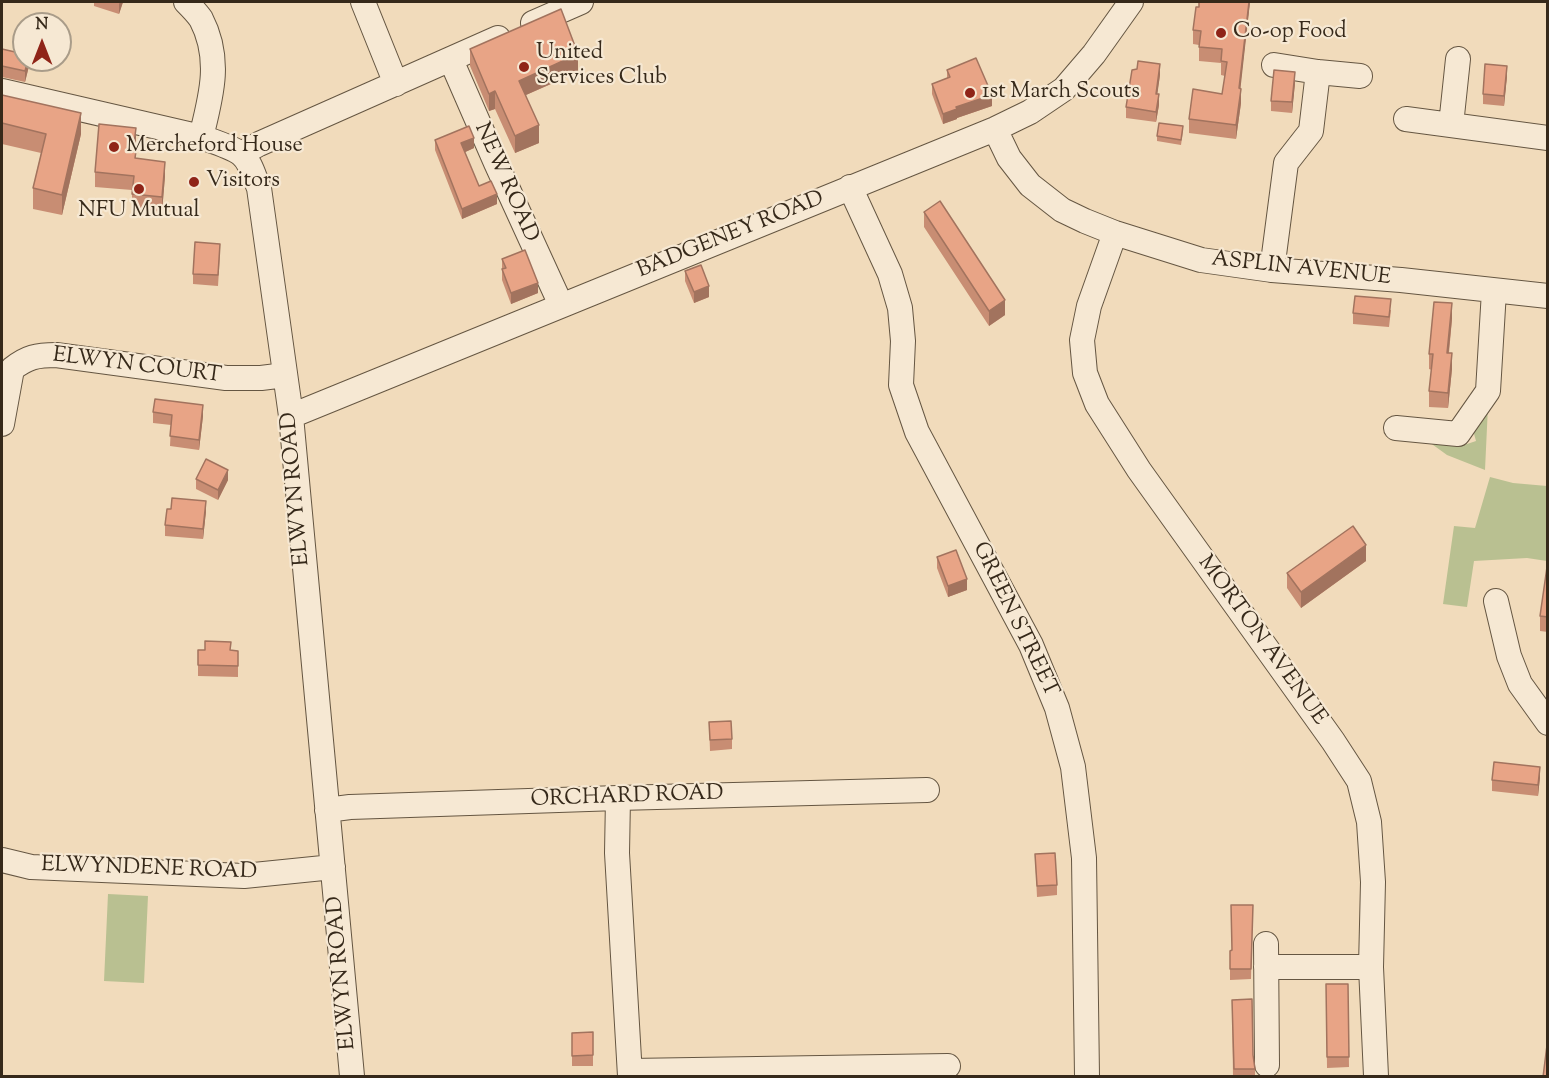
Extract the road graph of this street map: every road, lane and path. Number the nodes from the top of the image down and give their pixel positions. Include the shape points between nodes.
1 (186, 2) edge
2 (363, 2) edge
3 (581, 2) edge
4 (1131, 2) edge
5 (1458, 58) dead end
6 (451, 60) junction
7 (1274, 65) dead end
8 (1318, 72) junction
9 (1360, 76) dead end
10 (396, 84) junction
11 (2, 91) edge
12 (1406, 119) dead end
13 (1451, 125) junction
14 (995, 129) junction
15 (201, 137) junction
16 (1548, 138) edge
17 (241, 154) junction
18 (850, 187) junction
19 (1115, 233) junction
20 (1272, 270) junction
21 (1494, 291) junction
22 (1548, 296) edge
23 (561, 305) junction
24 (285, 375) junction
25 (291, 416) junction
26 (2, 424) edge
27 (1396, 428) dead end
28 (1496, 601) dead end
29 (1548, 723) edge
30 (927, 790) dead end
31 (618, 798) junction
32 (327, 810) junction
33 (2, 860) edge
34 (333, 867) junction
35 (1371, 967) junction
36 (1267, 1065) dead end
37 (948, 1066) dead end
38 (630, 1074) edge
39 (352, 1077) edge
40 (1087, 1077) edge
41 (1376, 1077) edge

1 - 15 street via 200,18 213,62 212,94
2 - 10 street
3 - 6 street
4 - 14 street, BADGENEY ROAD via 1064,89
5 - 13 street
6 - 10 street
6 - 23 street, NEW ROAD
7 - 8 street
8 - 9 street
8 - 20 street via 1311,131 1286,163
10 - 17 street
11 - 15 street
12 - 13 street
13 - 16 street
14 - 18 street, BADGENEY ROAD
14 - 19 street, ASPLIN AVENUE via 1009,158 1030,185 1062,210
15 - 17 street
17 - 24 street, ELWYN ROAD via 259,188
18 - 23 street, BADGENEY ROAD
18 - 40 street, GREEN STREET via 890,274 900,308 901,385 917,432 1031,645 1057,708 1073,767 1084,858
19 - 20 street, ASPLIN AVENUE via 1201,260
19 - 35 street, MORTON AVENUE via 1086,317 1082,340 1085,373 1097,404 1139,470 1359,782 1370,832
20 - 21 street, ASPLIN AVENUE
21 - 22 street, ASPLIN AVENUE
21 - 27 street via 1488,391 1458,434
23 - 25 street, BADGENEY ROAD
24 - 25 street, ELWYN ROAD
24 - 26 street, ELWYN COURT via 226,378 68,357 29,358 12,369
25 - 32 street, ELWYN ROAD
28 - 29 street via 1520,684
30 - 31 street, ORCHARD ROAD
31 - 32 street, ORCHARD ROAD
31 - 38 street via 617,852
32 - 34 street, ELWYN ROAD
33 - 34 street, ELWYNDENE ROAD via 31,867 244,876
34 - 39 street, ELWYN ROAD
35 - 36 street via 1266,956
35 - 41 street, MORTON AVENUE
37 - 38 street

